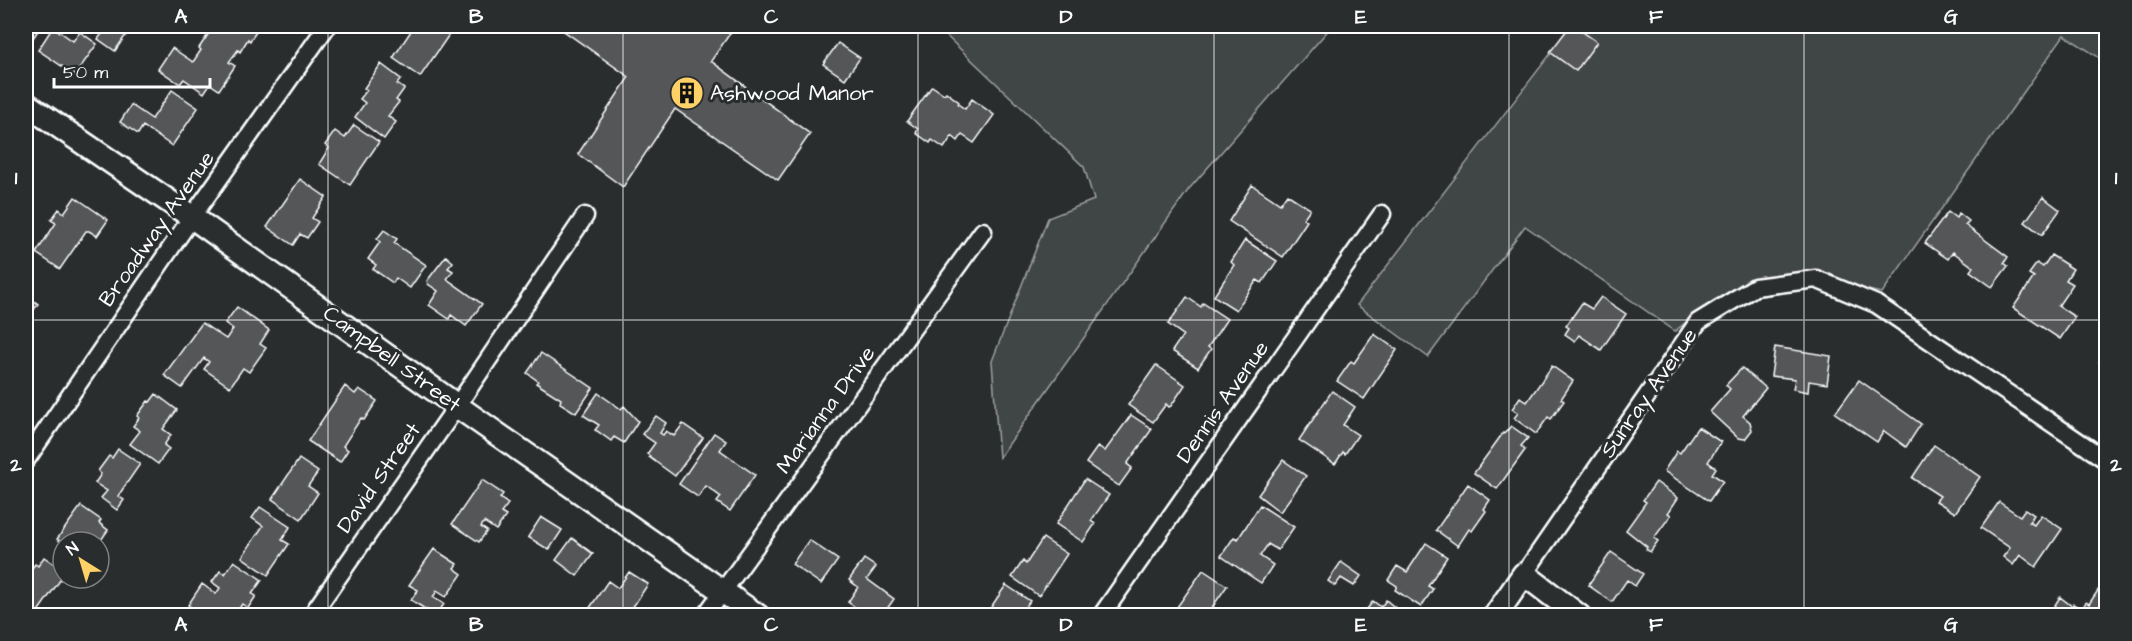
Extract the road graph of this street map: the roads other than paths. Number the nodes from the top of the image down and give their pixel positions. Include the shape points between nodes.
1 (327, 26) edge
2 (26, 104) edge
3 (1382, 214) dead end
4 (585, 216) dead end
5 (192, 217) junction
6 (983, 231) dead end
7 (457, 406) junction
8 (26, 460) edge
9 (2106, 460) edge
10 (1524, 574) junction
11 (722, 592) junction
12 (311, 615) edge
13 (705, 615) edge
14 (758, 615) edge
15 (1101, 615) edge
16 (1495, 615) edge
17 (1579, 615) edge

1 - 5 street, Broadway Avenue
2 - 5 street, Campbell Street
3 - 15 street, Dennis Avenue
4 - 7 street, David Street
5 - 7 street, Campbell Street
5 - 8 street, Broadway Avenue
6 - 11 street, Marianna Drive
7 - 11 street, Campbell Street
7 - 12 street, David Street
9 - 10 street, Sunray Avenue via 1876,304 1816,279 1755,287 1698,322
10 - 16 street, Sunray Avenue
10 - 17 street
11 - 13 street, Marianna Drive
11 - 14 street, Campbell Street

